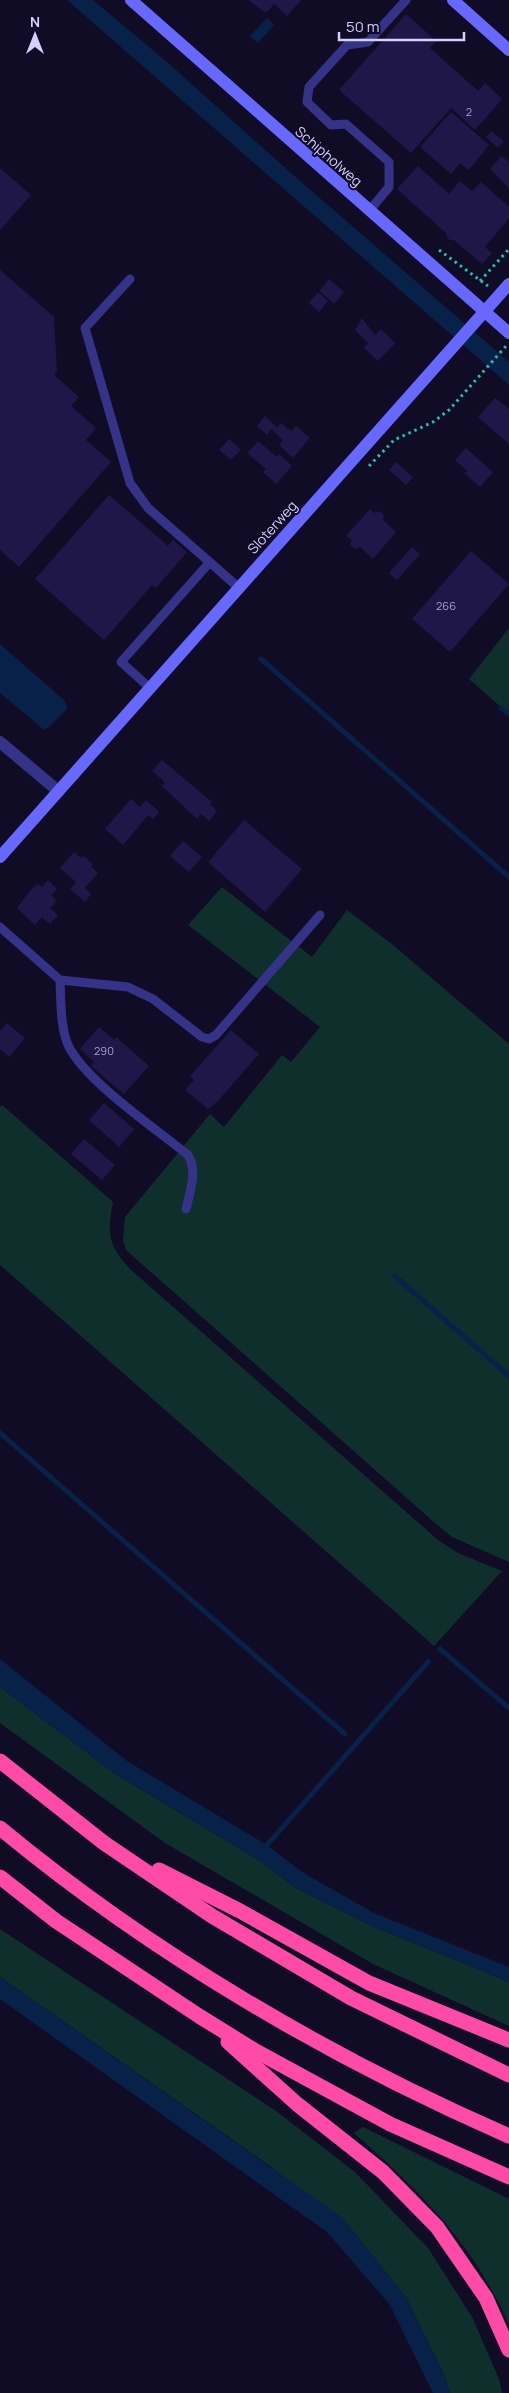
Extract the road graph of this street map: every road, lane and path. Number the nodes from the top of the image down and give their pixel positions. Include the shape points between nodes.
1 (131, 0) edge
2 (406, 0) edge
3 (460, 2) edge
4 (509, 50) edge
5 (369, 211) junction
6 (509, 249) edge
7 (130, 279) dead end
8 (480, 280) dead end
9 (509, 284) edge
10 (480, 318) junction
11 (509, 333) edge
12 (500, 352) dead end
13 (485, 370) dead end
14 (210, 562) junction
15 (238, 587) junction
16 (150, 688) junction
17 (0, 742) edge
18 (57, 790) junction
19 (0, 857) edge
20 (320, 916) dead end
21 (0, 927) edge
22 (60, 980) junction
23 (186, 1210) dead end
24 (0, 1761) edge
25 (0, 1828) edge
26 (104, 1843) junction
27 (0, 1877) edge
28 (199, 2016) junction
29 (509, 2040) edge
30 (509, 2075) edge
31 (509, 2136) edge
32 (509, 2177) edge
33 (509, 2350) edge

1 - 5 street, Schipholweg
2 - 5 lane via 368,42 347,45 309,87 307,102 331,125 346,124 389,162 388,187
3 - 4 street
5 - 10 street, Schipholweg
6 - 8 path
7 - 14 lane via 85,328 130,483 148,508
9 - 10 street, Sloterweg
10 - 11 street, Schipholweg
10 - 15 street, Sloterweg
12 - 13 path
14 - 15 lane
14 - 16 lane via 121,662
15 - 16 street, Sloterweg
16 - 18 street, Sloterweg
17 - 18 street
18 - 19 street, Sloterweg
20 - 22 lane via 216,1035 209,1039 154,999 128,987
21 - 22 lane
22 - 23 lane via 64,1025 68,1043 77,1060 92,1077 188,1155 193,1163
24 - 26 highway
25 - 31 highway via 138,1931 309,2038 397,2085
26 - 29 highway via 240,1911 369,1983
26 - 30 highway via 212,1916 351,1998
27 - 28 highway via 56,1921
28 - 32 highway via 254,2050 390,2124
28 - 33 highway via 297,2104 382,2172 437,2227 486,2298

